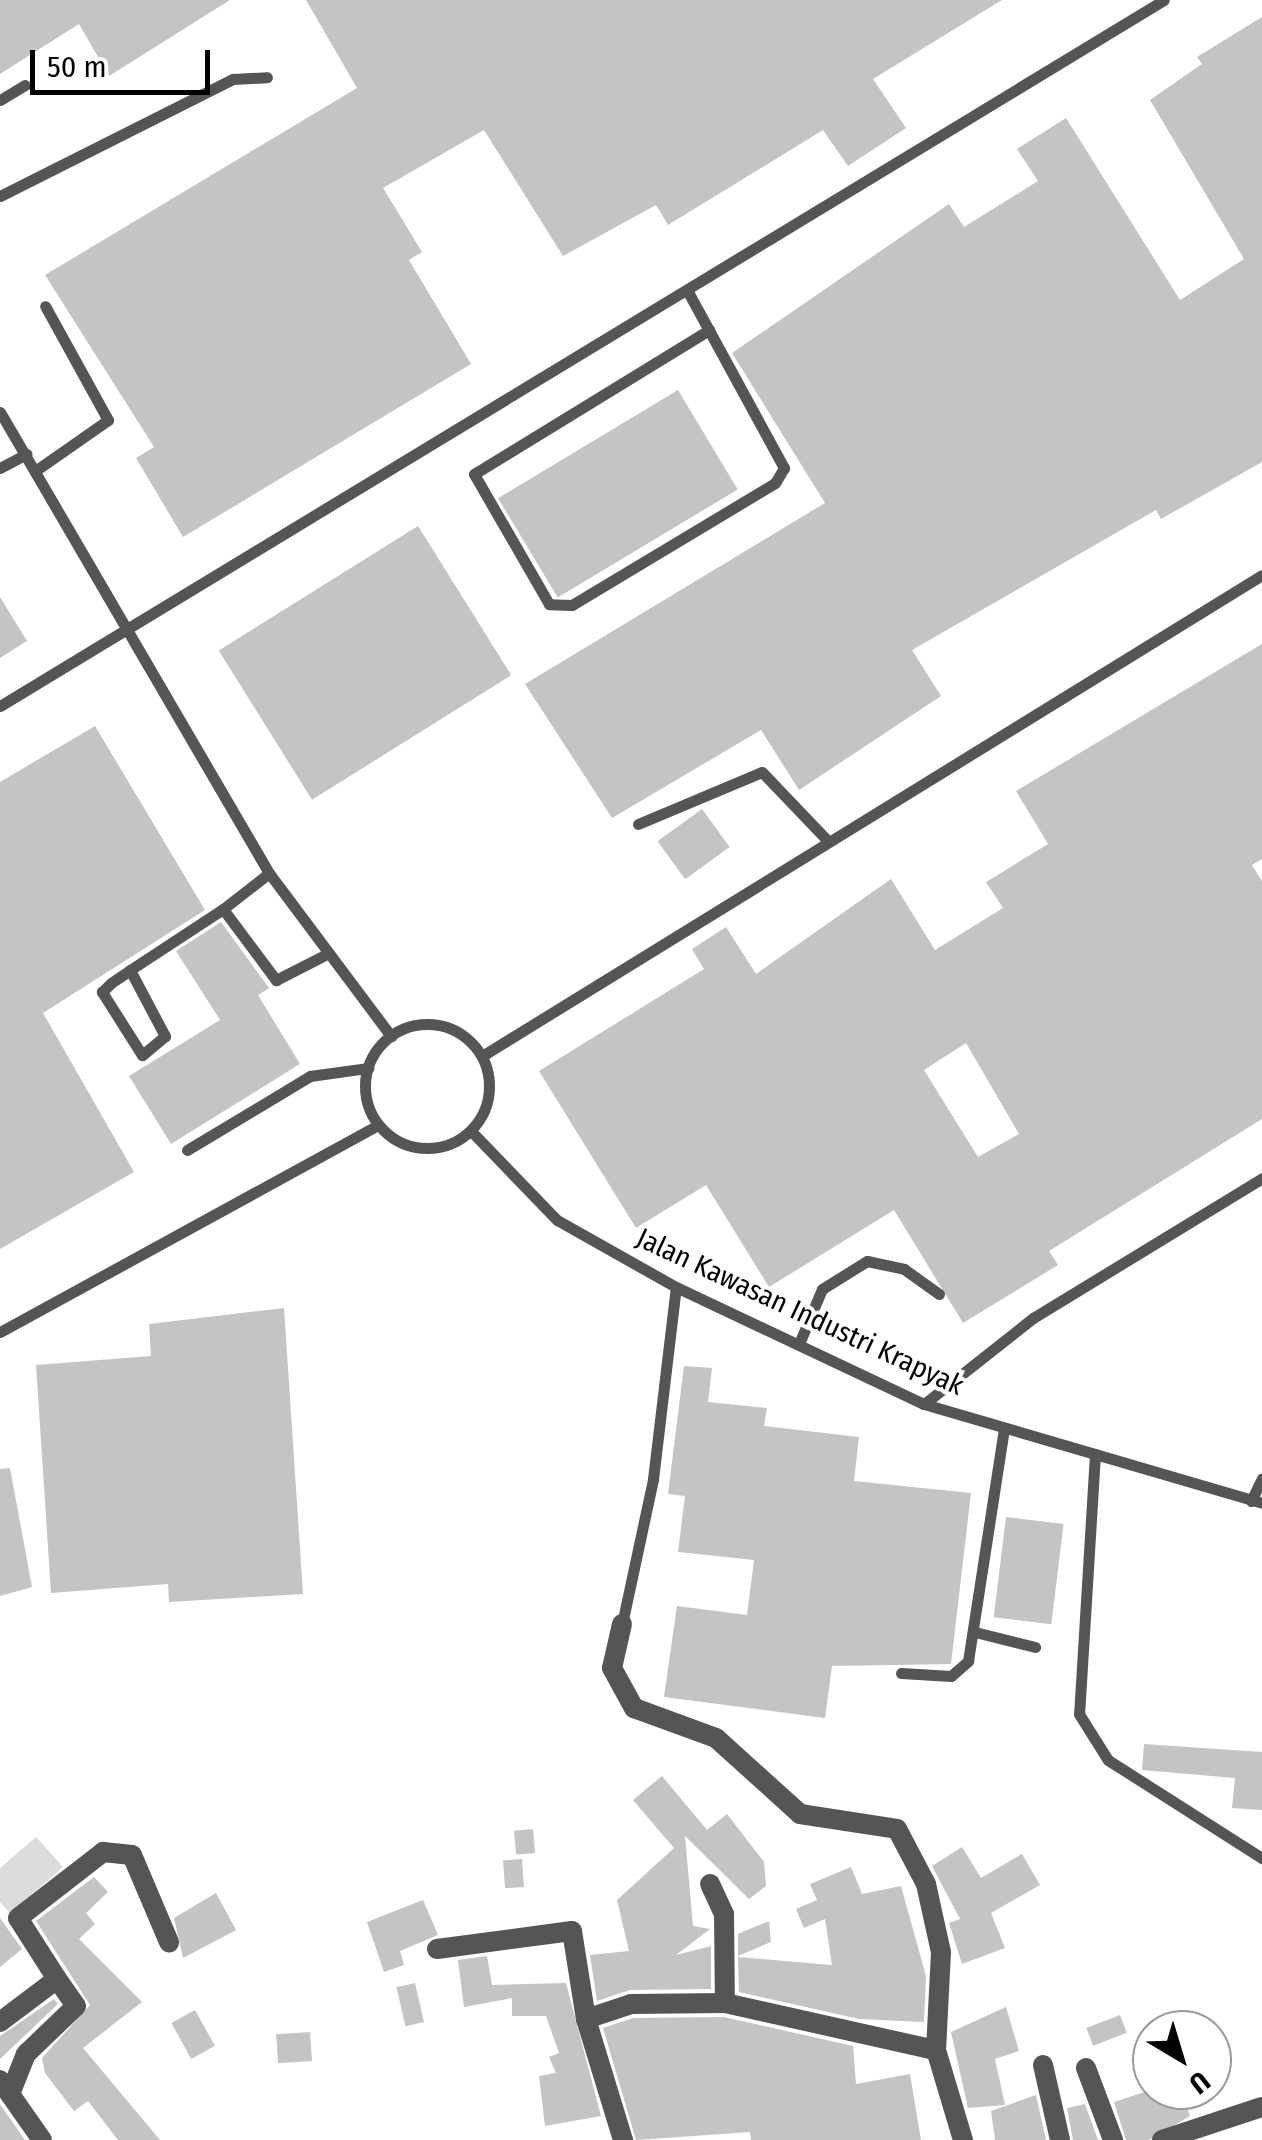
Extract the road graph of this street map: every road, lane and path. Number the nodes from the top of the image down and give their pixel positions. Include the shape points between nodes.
1 (1164, 0) edge
2 (266, 77) dead end
3 (25, 85) dead end
4 (0, 100) edge
5 (0, 196) edge
6 (687, 290) junction
7 (45, 306) dead end
8 (709, 330) junction
9 (0, 412) edge
10 (26, 454) junction
11 (0, 468) edge
12 (36, 470) junction
13 (1262, 575) edge
14 (129, 626) junction
15 (0, 706) edge
16 (638, 824) dead end
17 (826, 839) junction
18 (270, 873) junction
19 (223, 908) junction
20 (329, 954) junction
21 (130, 970) junction
22 (390, 1036) junction
23 (482, 1056) junction
24 (368, 1068) junction
25 (378, 1124) junction
26 (471, 1131) junction
27 (187, 1150) dead end
28 (1262, 1178) edge
29 (676, 1288) junction
30 (938, 1294) dead end
31 (0, 1332) edge
32 (801, 1339) junction
33 (924, 1404) junction
34 (1004, 1429) junction
35 (1095, 1454) junction
36 (1262, 1478) edge
37 (1256, 1502) edge
38 (622, 1624) joint
39 (975, 1632) junction
40 (1035, 1646) dead end
41 (901, 1673) dead end
42 (1262, 1858) edge
43 (710, 1884) dead end
44 (169, 1942) dead end
45 (437, 1949) dead end
46 (57, 1979) junction
47 (725, 2003) junction
48 (586, 2019) junction
49 (0, 2022) edge
50 (936, 2050) junction
51 (1042, 2064) dead end
52 (1086, 2068) dead end
53 (5, 2087) edge
54 (1262, 2107) edge
55 (42, 2140) edge
56 (624, 2140) edge
57 (962, 2140) edge
58 (1060, 2140) edge
59 (1113, 2140) edge
60 (1162, 2140) edge

1 - 6 lane
2 - 5 lane via 232,79
3 - 4 lane
6 - 8 lane
6 - 14 lane
7 - 12 lane via 108,420
8 - 8 lane via 474,474 555,608 774,483 784,468
9 - 10 lane
10 - 11 lane
10 - 12 lane
12 - 14 lane
13 - 17 lane
14 - 15 lane
14 - 18 lane
16 - 17 lane via 762,772
17 - 23 lane
18 - 19 lane
18 - 20 lane
19 - 20 lane via 276,980
19 - 21 lane
20 - 22 lane
21 - 21 lane via 101,997 142,1055 165,1036
22 - 23 lane via 430,1024 469,1039
22 - 24 lane
23 - 26 lane via 489,1095
24 - 25 lane
24 - 27 lane via 310,1076
25 - 26 lane via 413,1147
25 - 31 lane
26 - 29 lane, Jalan Kawasan Industri Krapyak via 557,1220
28 - 33 lane via 1033,1318
29 - 32 lane, Jalan Kawasan Industri Krapyak
29 - 38 lane via 653,1479
30 - 32 lane via 904,1269 867,1261 822,1289
32 - 33 lane, Jalan Kawasan Industri Krapyak
33 - 34 lane, Jalan Kawasan Industri Krapyak
34 - 35 lane, Jalan Kawasan Industri Krapyak
34 - 39 lane
35 - 37 lane, Jalan Kawasan Industri Krapyak
35 - 42 lane via 1079,1714 1108,1760
36 - 37 lane
38 - 50 street via 612,1668 634,1708 716,1738 800,1814 897,1829 926,1884 941,1952
39 - 40 lane
39 - 41 lane via 968,1662 951,1676
43 - 47 street via 724,1914
44 - 46 street via 132,1855 103,1852 18,1918
45 - 48 street via 572,1931
46 - 49 street
46 - 53 street via 76,2006 26,2054
47 - 48 street via 631,2004
47 - 50 street
48 - 56 street
50 - 57 street
51 - 58 street
52 - 59 street
53 - 55 street
54 - 60 street

